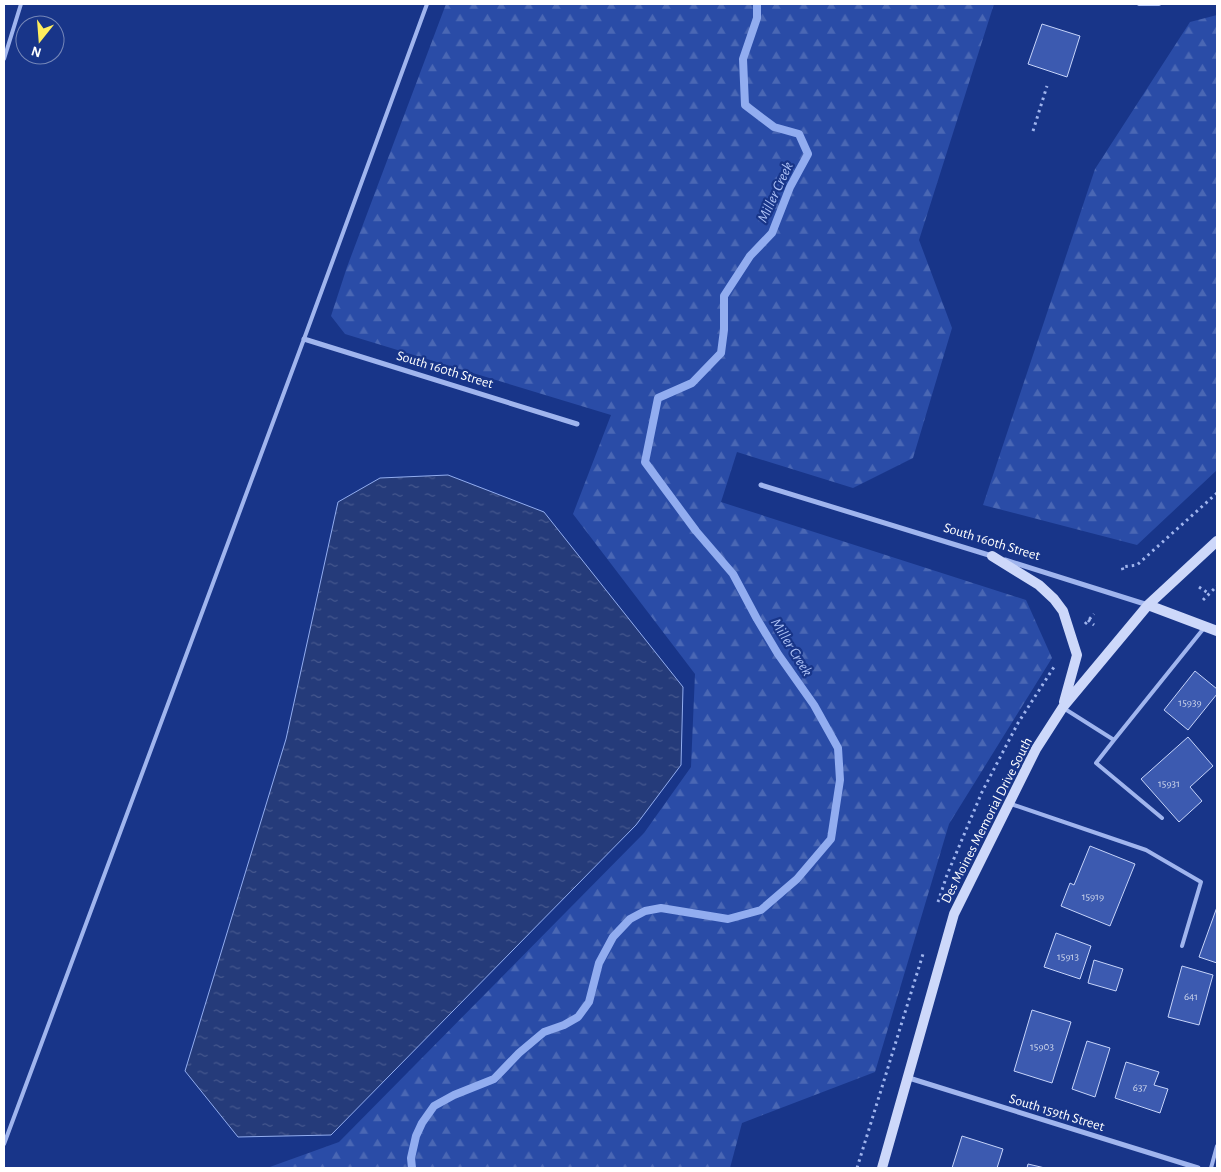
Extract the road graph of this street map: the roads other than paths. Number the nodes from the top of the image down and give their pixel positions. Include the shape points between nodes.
1 (21, 4) edge
2 (428, 4) edge
3 (1139, 4) edge
4 (1159, 4) edge
5 (4, 59) edge
6 (304, 339) junction
7 (577, 424) dead end
8 (761, 485) dead end
9 (1217, 541) edge
10 (992, 556) junction
11 (1148, 605) junction
12 (1213, 629) edge
13 (1063, 707) junction
14 (1114, 740) junction
15 (1009, 803) junction
16 (1162, 818) dead end
17 (1182, 946) dead end
18 (908, 1078) junction
19 (4, 1144) edge
20 (1217, 1146) edge
21 (882, 1168) edge
22 (1198, 1168) edge
23 (1211, 1168) edge

1 - 5 lane
2 - 6 lane
3 - 4 lane
6 - 7 street, South 160th Street
6 - 19 lane
8 - 10 street, South 160th Street
9 - 11 main road, Des Moines Memorial Drive South
10 - 11 street, South 160th Street
10 - 13 main road via 1039,585 1063,611 1077,655
11 - 12 main road, South 160th Street
11 - 13 main road, Des Moines Memorial Drive South
12 - 14 lane
13 - 14 lane
13 - 15 main road, Des Moines Memorial Drive South via 1036,748
14 - 16 lane via 1096,763
15 - 17 lane via 1146,850 1201,882
15 - 18 main road, Des Moines Memorial Drive South via 954,914
18 - 21 main road, Des Moines Memorial Drive South
18 - 22 street, South 159th Street
20 - 23 lane

